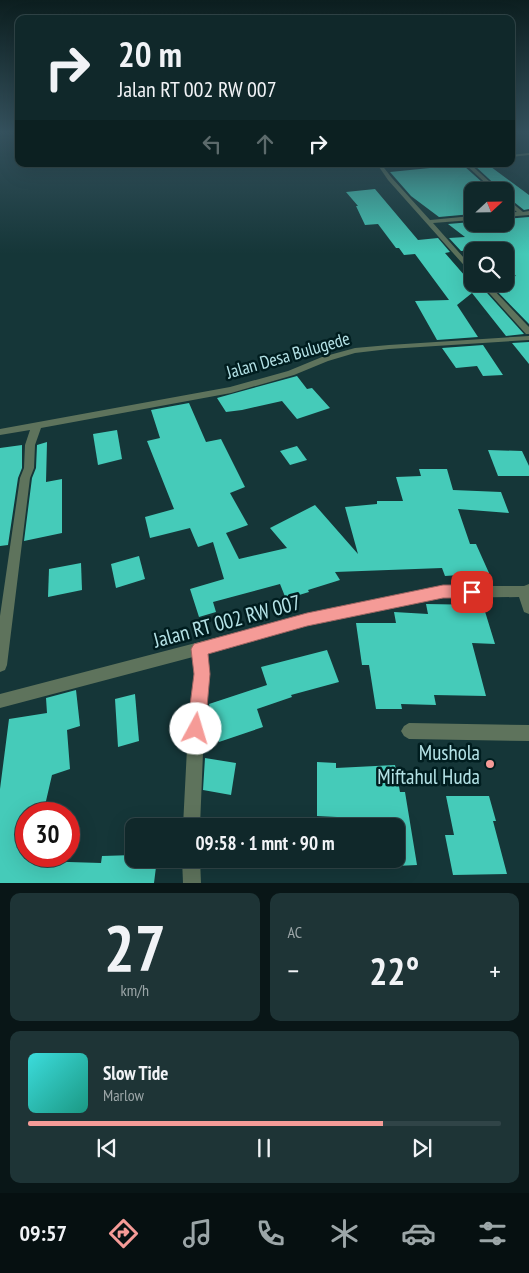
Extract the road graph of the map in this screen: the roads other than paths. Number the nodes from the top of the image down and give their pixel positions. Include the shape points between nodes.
1 (386, 172) edge
2 (476, 172) edge
3 (487, 182) edge
4 (514, 205) edge
5 (526, 213) edge
6 (464, 219) edge
7 (428, 222) junction
8 (464, 263) edge
9 (492, 292) edge
10 (529, 332) edge
11 (529, 338) edge
12 (36, 427) junction
13 (0, 432) edge
14 (528, 590) edge
15 (529, 608) edge
16 (199, 649) junction
17 (1, 658) edge
18 (0, 701) edge
19 (409, 731) dead end
20 (529, 733) edge
21 (192, 818) edge
22 (191, 868) edge
23 (192, 883) edge

1 - 7 street
2 - 3 street
4 - 5 street
6 - 7 street
7 - 8 street
9 - 10 street
11 - 12 street, Jalan Desa Bulugede via 355,351 254,385
12 - 13 street, Jalan Desa Bulugede
12 - 17 street via 30,445
14 - 15 street via 525,596
14 - 16 street, Jalan RT 002 RW 007 via 443,592 307,620
16 - 18 street, Jalan RT 002 RW 007
16 - 21 street via 202,674
19 - 20 street
22 - 23 street

